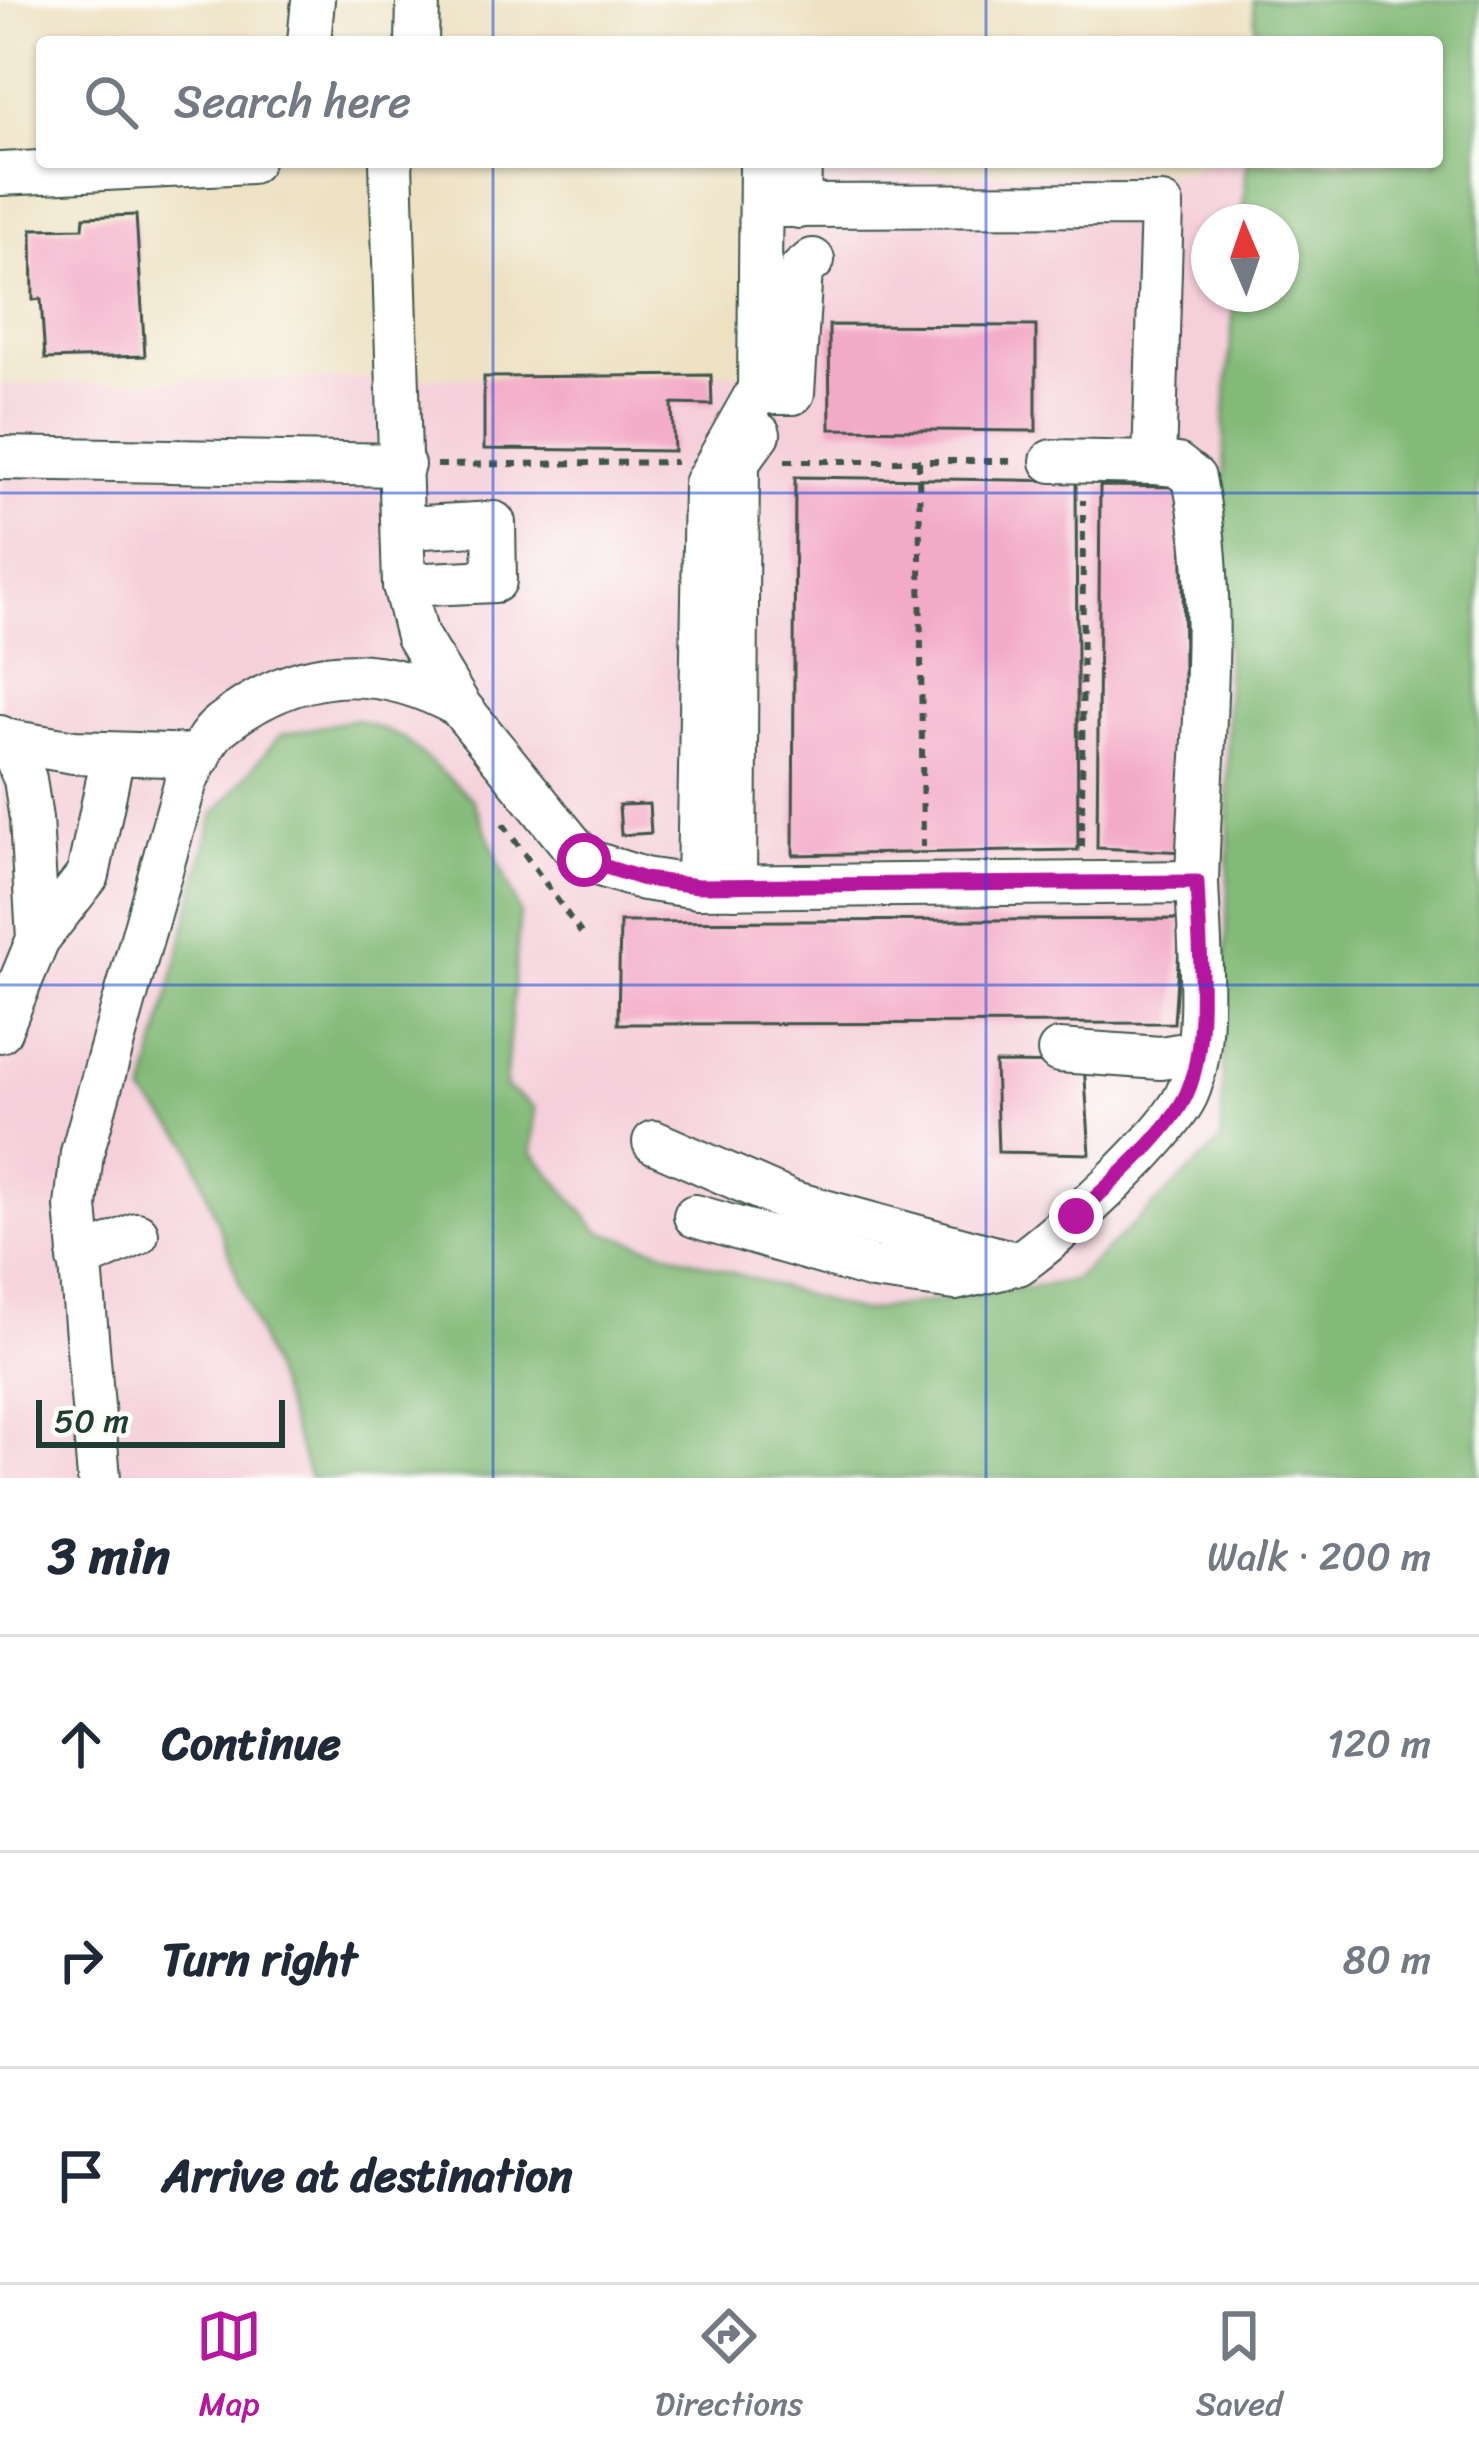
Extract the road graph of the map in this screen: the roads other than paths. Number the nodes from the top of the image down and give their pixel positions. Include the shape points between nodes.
1 (313, 0) edge
2 (418, 0) edge
3 (310, 36) edge
4 (417, 36) edge
5 (126, 168) edge
6 (391, 168) edge
7 (761, 168) edge
8 (781, 168) edge
9 (798, 168) edge
10 (0, 174) edge
11 (788, 206) junction
12 (813, 260) dead end
13 (776, 393) junction
14 (0, 458) edge
15 (1068, 461) road end
16 (728, 462) junction
17 (1154, 463) junction
18 (403, 465) junction
19 (405, 528) junction
20 (404, 585) junction
21 (460, 707) junction
22 (4, 739) edge
23 (113, 755) junction
24 (200, 756) junction
25 (1197, 882) junction
26 (716, 887) junction
27 (38, 939) junction
28 (0, 1031) edge
29 (1059, 1051) dead end
30 (1197, 1052) junction
31 (654, 1142) dead end
32 (694, 1216) dead end
33 (137, 1234) dead end
34 (80, 1260) junction
35 (1018, 1264) junction
36 (99, 1478) edge

1 - 3 street
2 - 4 street
5 - 10 street
6 - 18 street
7 - 16 street via 759,389
8 - 11 street
9 - 11 street
11 - 13 street
11 - 17 street via 1162,205
12 - 13 street via 801,270 797,296 794,393
13 - 16 street via 765,427
14 - 18 street
15 - 17 street
16 - 26 street
17 - 25 street via 1177,465 1194,478 1198,499 1206,617
18 - 19 street
19 - 20 street
19 - 20 street via 494,523 494,581
20 - 21 street via 417,636
21 - 24 street via 416,682 375,672 314,680 218,727
21 - 26 street via 584,860 644,879
22 - 23 street
22 - 27 street via 28,799
23 - 24 street
23 - 27 street via 88,875
24 - 34 street via 186,782 82,1153
25 - 26 street
25 - 30 street
27 - 28 street
29 - 30 street via 1161,1058
30 - 35 street via 1186,1096 1130,1164
31 - 35 street via 791,1202
32 - 35 street via 873,1268 955,1279
33 - 34 street
34 - 36 street

